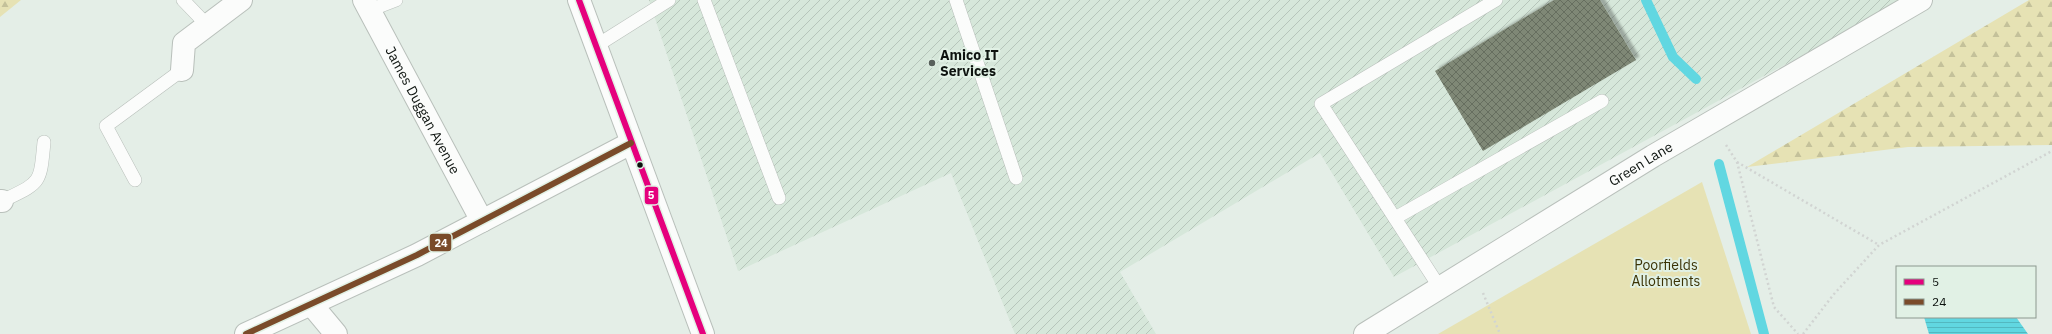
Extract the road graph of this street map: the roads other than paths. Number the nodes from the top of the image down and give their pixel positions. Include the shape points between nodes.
1 (183, 0) edge
2 (241, 0) edge
3 (396, 0) edge
4 (579, 0) edge
5 (669, 0) edge
6 (704, 0) edge
7 (956, 0) edge
8 (1496, 0) edge
9 (1921, 0) edge
10 (367, 5) edge
11 (207, 25) junction
12 (596, 46) junction
13 (182, 70) joint
14 (1602, 101) dead end
15 (44, 142) dead end
16 (631, 143) junction
17 (1016, 178) dead end
18 (135, 180) dead end
19 (779, 198) dead end
20 (1, 201) edge
21 (1395, 218) junction
22 (482, 221) junction
23 (1440, 288) junction
24 (311, 304) junction
25 (246, 334) edge
26 (336, 334) edge
27 (703, 334) edge
28 (1365, 334) edge

1 - 11 lane
2 - 11 street
3 - 10 lane
4 - 12 street
5 - 12 lane
6 - 19 lane
7 - 17 lane
8 - 21 lane via 1321,104
9 - 23 street, Green Lane via 1653,156
10 - 22 street, James Duggan Avenue
11 - 13 street via 184,43
12 - 16 street
13 - 18 lane via 106,126
14 - 21 lane
15 - 20 lane via 41,174 31,187
16 - 22 street
16 - 27 street
21 - 23 lane
22 - 24 street via 417,255
23 - 28 street, Green Lane
24 - 25 street
24 - 26 street

